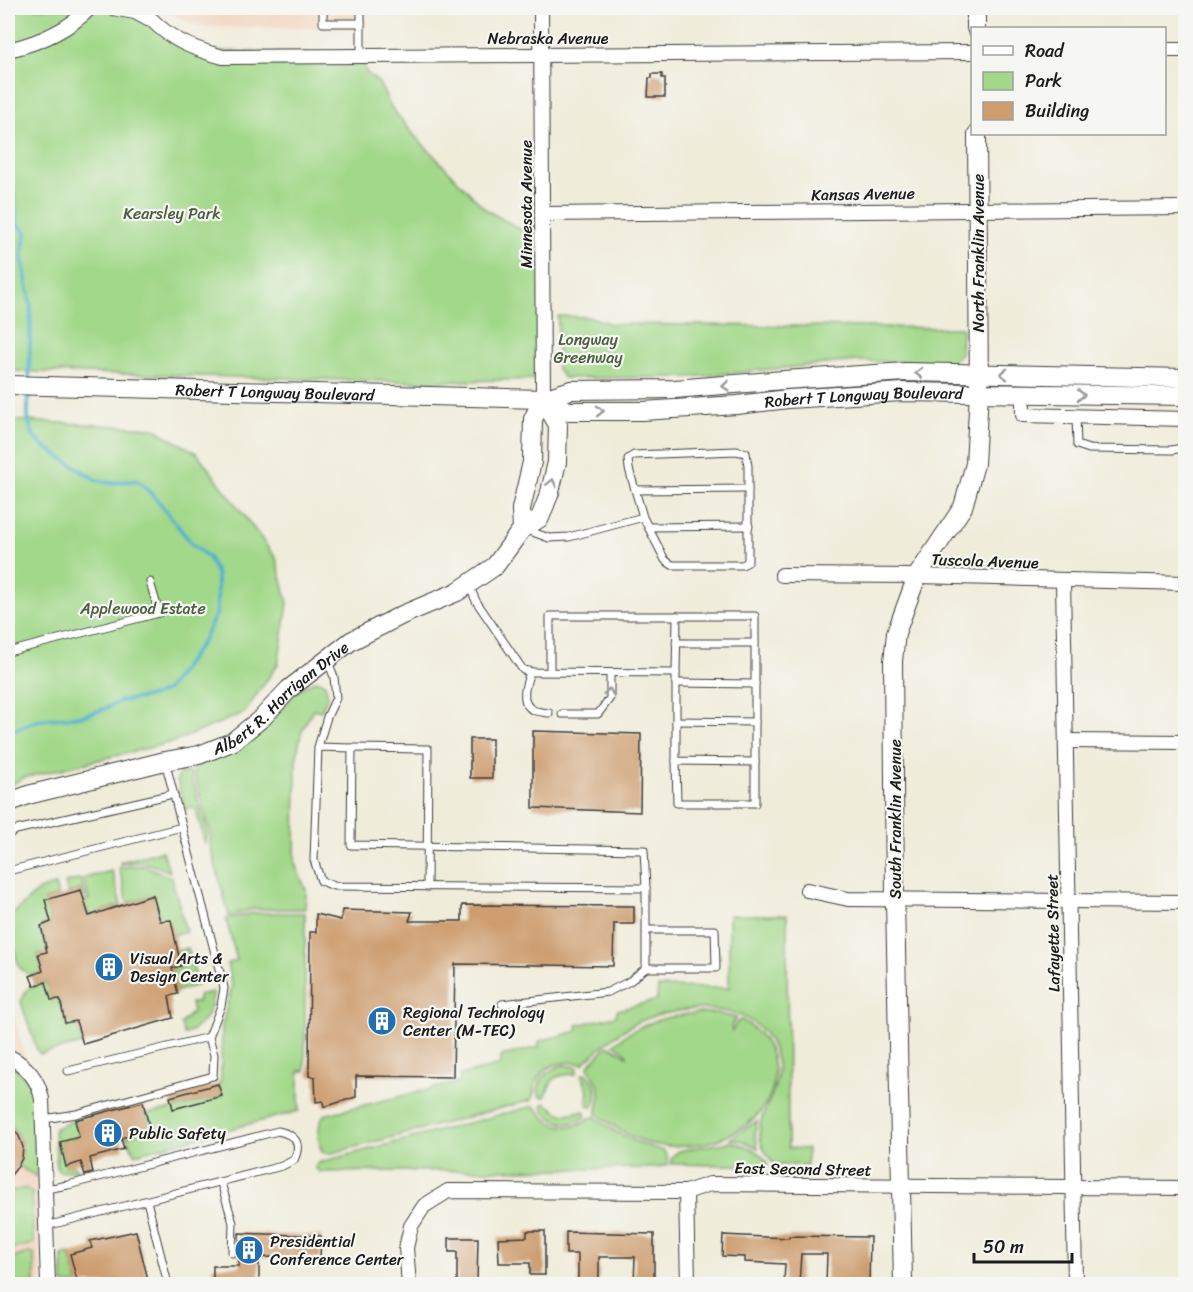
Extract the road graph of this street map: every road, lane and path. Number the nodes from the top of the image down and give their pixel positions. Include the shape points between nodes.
1 (90, 8) edge
2 (111, 8) edge
3 (141, 8) edge
4 (322, 8) edge
5 (361, 8) edge
6 (541, 8) edge
7 (976, 8) edge
8 (153, 22) junction
9 (361, 23) junction
10 (976, 27) edge
11 (8, 50) edge
12 (1166, 50) edge
13 (1185, 50) edge
14 (971, 52) edge
15 (541, 54) junction
16 (361, 56) junction
17 (977, 135) edge
18 (1185, 208) edge
19 (977, 209) junction
20 (542, 214) junction
21 (978, 373) junction
22 (1185, 378) edge
23 (21, 386) edge
24 (979, 392) junction
25 (1023, 394) junction
26 (1185, 396) edge
27 (543, 399) junction
28 (1076, 417) junction
29 (1185, 419) edge
30 (1185, 437) edge
31 (748, 489) junction
32 (635, 490) junction
33 (643, 517) junction
34 (749, 526) junction
35 (648, 527) junction
36 (522, 529) junction
37 (782, 575) dead end
38 (917, 576) junction
39 (1063, 580) junction
40 (150, 582) dead end
41 (1185, 583) edge
42 (469, 585) junction
43 (677, 616) junction
44 (676, 643) junction
45 (755, 643) junction
46 (8, 652) edge
47 (327, 659) junction
48 (530, 672) junction
49 (550, 672) junction
50 (610, 673) junction
51 (676, 673) junction
52 (676, 683) junction
53 (755, 684) junction
54 (549, 713) dead end
55 (562, 714) dead end
56 (676, 721) junction
57 (755, 722) junction
58 (1066, 741) junction
59 (1185, 742) edge
60 (318, 747) junction
61 (352, 747) junction
62 (165, 761) junction
63 (676, 761) junction
64 (755, 762) junction
65 (173, 794) junction
66 (8, 803) edge
67 (182, 827) junction
68 (8, 835) edge
69 (427, 846) junction
70 (8, 870) edge
71 (427, 886) junction
72 (646, 888) junction
73 (807, 890) dead end
74 (1069, 899) junction
75 (895, 900) junction
76 (1185, 902) edge
77 (646, 930) junction
78 (646, 968) junction
79 (502, 1004) dead end
80 (209, 1037) junction
81 (8, 1056) edge
82 (68, 1071) dead end
83 (44, 1119) junction
84 (221, 1183) junction
85 (902, 1187) junction
86 (1073, 1187) junction
87 (1185, 1188) edge
88 (46, 1189) junction
89 (686, 1191) junction
90 (147, 1201) junction
91 (46, 1226) junction
92 (232, 1253) dead end
93 (48, 1284) edge
94 (168, 1284) edge
95 (410, 1284) edge
96 (688, 1284) edge
97 (903, 1284) edge
98 (1075, 1284) edge

1 - 2 street
1 - 11 street via 60,32
2 - 8 street via 135,12
3 - 8 street, Nebraska Avenue
4 - 9 lane via 323,23
5 - 9 lane
6 - 15 street, Minnesota Avenue
7 - 10 street
8 - 16 street, Nebraska Avenue via 195,50 223,57
9 - 16 lane
12 - 13 street
14 - 15 street, Nebraska Avenue
15 - 16 street, Nebraska Avenue
15 - 20 street, Minnesota Avenue
17 - 19 street, North Franklin Avenue
18 - 19 street, Kansas Avenue
19 - 20 street, Kansas Avenue
19 - 21 street, North Franklin Avenue
20 - 27 street, Minnesota Avenue
22 -> 21 street, Robert T Longway Boulevard
21 - 24 street, South Franklin Avenue
21 -> 27 street, Robert T Longway Boulevard via 854,375 675,389 572,390
23 - 27 street, Robert T Longway Boulevard
24 - 25 street, Robert T Longway Boulevard
27 -> 24 street, Robert T Longway Boulevard via 569,411 644,411 852,394
24 - 38 street, South Franklin Avenue via 975,464 963,507
25 -> 26 street, Robert T Longway Boulevard
25 - 28 street via 1023,415
27 - 36 street via 533,419 532,462 521,509
36 -> 27 street, Albert R. Horrigan Drive via 540,518 555,471 558,426
28 - 29 street
28 - 30 lane via 1077,444 1089,449 1172,450 1182,448
31 - 32 lane
31 - 32 lane via 746,453 736,451 633,455 628,459
31 - 34 lane
32 - 33 lane
33 - 35 lane
33 - 36 lane via 569,537 549,538
34 - 35 lane
34 - 35 lane via 748,562 741,565 672,565 665,560
36 - 42 street, Albert R. Horrigan Drive via 495,566
37 - 38 street, Tuscola Avenue
38 - 39 street, Tuscola Avenue
38 - 75 street, South Franklin Avenue via 896,633 893,661
39 - 41 street, Tuscola Avenue
39 - 58 street, Lafayette Street
40 - 46 lane via 159,613
42 - 47 street, Albert R. Horrigan Drive via 361,635
42 - 48 lane via 502,641 523,670
43 - 44 lane
43 - 45 lane via 755,616
43 - 49 lane via 550,616
44 - 45 lane
44 - 51 lane
45 - 53 lane
47 - 60 lane via 336,698
47 - 62 street, Albert R. Horrigan Drive via 232,742 199,755
48 - 49 lane
48 - 54 lane via 524,694 527,704 533,710
49 - 50 lane
50 - 51 lane
55 -> 50 lane via 598,714 610,698
51 - 52 lane
52 - 53 lane
52 - 56 lane
53 - 57 lane
56 - 57 lane
56 - 63 lane
57 - 64 lane
58 - 59 street
58 - 74 street, Lafayette Street
60 - 61 lane
60 - 71 lane via 314,860 321,881 334,886
61 - 69 lane via 428,749
61 - 69 lane via 351,845
62 - 65 lane
62 - 66 street, Albert R. Horrigan Drive
63 - 64 lane
63 - 64 lane via 677,803 755,803
65 - 67 lane
65 - 68 lane
67 - 70 lane
67 - 80 lane via 224,988
69 - 71 lane
69 - 72 lane via 644,850
71 - 72 lane
72 - 77 lane
73 - 75 street via 848,899
74 - 75 street
74 - 76 street
74 - 86 street, Lafayette Street
75 - 85 street, South Franklin Avenue
77 - 78 lane
77 - 78 lane via 715,930 716,968
78 - 79 lane via 608,992
80 - 82 lane
80 - 83 lane via 214,1055 213,1076 76,1114
81 - 83 street via 34,1076
83 - 88 street
84 - 88 lane via 282,1167 294,1160 299,1151 296,1141 290,1133 278,1131
84 - 90 lane
84 - 92 lane via 234,1223
85 - 86 street, East Second Street
85 - 89 street, East Second Street via 710,1184
85 - 97 street, South Franklin Avenue
86 - 87 street, East Second Street
86 - 98 street, Lafayette Street
88 - 91 street
89 - 95 street, East Second Street via 448,1191 424,1206 411,1226 406,1248
89 - 96 street
90 - 91 lane
90 - 94 lane
91 - 93 street

